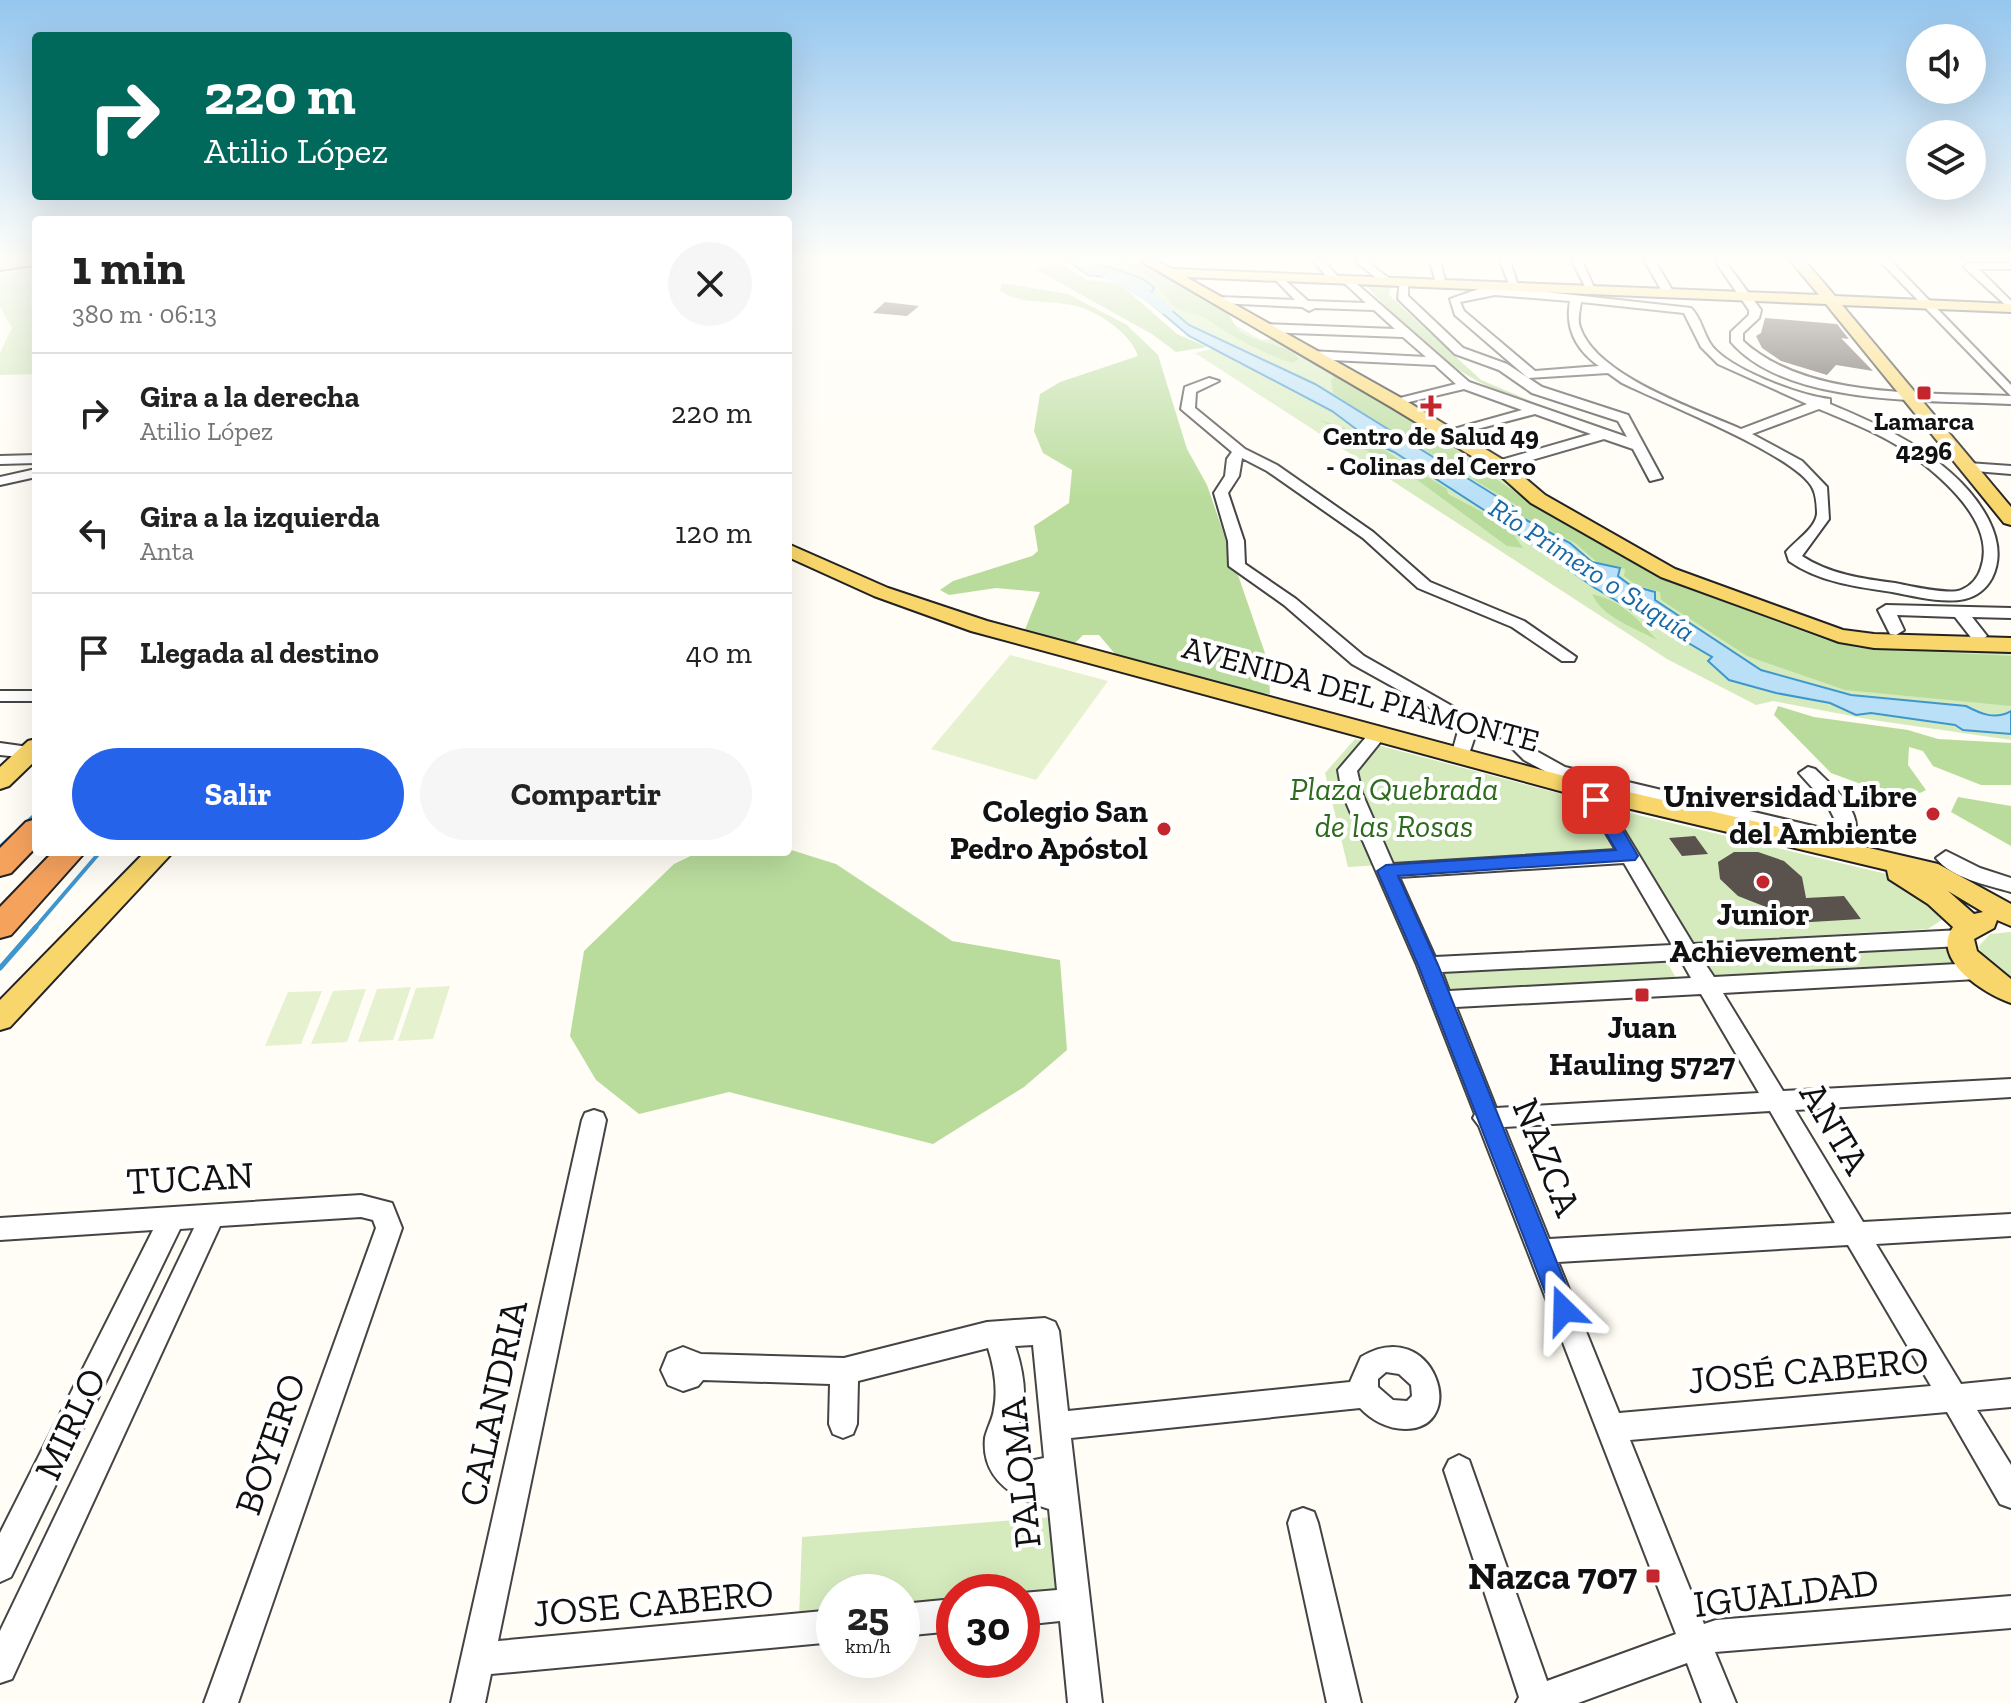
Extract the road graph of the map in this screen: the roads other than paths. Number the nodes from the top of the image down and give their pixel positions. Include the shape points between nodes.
1 (1285, 340) edge
2 (1342, 340) edge
3 (1413, 340) edge
4 (1446, 340) edge
5 (1491, 340) edge
6 (1581, 340) edge
7 (1701, 340) edge
8 (1737, 340) edge
9 (1864, 340) edge
10 (1961, 340) edge
11 (1310, 355) junction
12 (1357, 356) junction
13 (1436, 361) junction
14 (1610, 369) junction
15 (1213, 381) dead end
16 (1465, 385) junction
17 (1838, 387) junction
18 (1855, 390) junction
19 (2011, 392) edge
20 (1908, 394) junction
21 (2011, 400) edge
22 (1814, 401) junction
23 (1397, 403) junction
24 (1535, 410) junction
25 (1723, 427) junction
26 (1627, 428) junction
27 (1739, 434) junction
28 (1448, 435) junction
29 (1603, 435) junction
30 (1638, 446) junction
31 (1240, 452) junction
32 (32, 456) edge
33 (0, 457) edge
34 (1499, 465) junction
35 (1968, 467) junction
36 (2011, 470) edge
37 (32, 474) edge
38 (1655, 478) dead end
39 (0, 481) edge
40 (2011, 519) edge
41 (792, 552) edge
42 (792, 560) edge
43 (1959, 611) junction
44 (2011, 613) edge
45 (1896, 630) dead end
46 (1979, 636) dead end
47 (2011, 645) edge
48 (1568, 657) dead end
49 (0, 696) edge
50 (32, 696) edge
51 (1465, 719) junction
52 (1373, 740) junction
53 (0, 749) edge
54 (32, 749) edge
55 (32, 750) edge
56 (1455, 754) junction
57 (1808, 773) dead end
58 (0, 781) edge
59 (1596, 800) junction
60 (32, 833) edge
61 (66, 856) edge
62 (156, 856) edge
63 (1629, 856) junction
64 (1946, 858) dead end
65 (0, 866) edge
66 (1386, 871) junction
67 (2011, 885) edge
68 (2011, 916) edge
69 (2011, 922) edge
70 (0, 927) edge
71 (1965, 932) junction
72 (1685, 951) junction
73 (1428, 965) junction
74 (1977, 971) junction
75 (1705, 985) junction
76 (2008, 992) edge
77 (1440, 1000) junction
78 (0, 1019) edge
79 (2011, 1088) edge
80 (1776, 1103) junction
81 (1485, 1118) junction
82 (594, 1120) dead end
83 (383, 1211) joint
84 (213, 1214) junction
85 (173, 1216) junction
86 (2011, 1225) edge
87 (0, 1229) edge
88 (1855, 1235) junction
89 (1540, 1251) junction
90 (996, 1335) junction
91 (694, 1367) dead end
92 (844, 1371) junction
93 (2011, 1393) edge
94 (1367, 1394) dead end
95 (1954, 1398) junction
96 (843, 1424) dead end
97 (1055, 1426) junction
98 (1611, 1428) junction
99 (1459, 1470) dead end
100 (1061, 1484) junction
101 (2011, 1493) edge
102 (1303, 1523) dead end
103 (0, 1566) edge
104 (1074, 1604) junction
105 (1040, 1607) edge
106 (2011, 1612) edge
107 (816, 1628) edge
108 (1695, 1642) junction
109 (479, 1659) junction
110 (0, 1667) edge
111 (1535, 1702) edge
112 (221, 1703) edge
113 (468, 1703) edge
114 (1085, 1703) edge
115 (1344, 1703) edge
116 (1719, 1703) edge

1 - 11 main road
2 - 12 street
3 - 13 street
4 - 26 street via 1537,390 1618,416
5 - 14 street via 1532,375
6 - 14 street
7 - 22 street via 1714,356
8 - 17 street via 1743,350 1779,370
9 - 20 main road
10 - 19 street
11 - 12 street
11 - 23 main road
12 - 13 street
13 - 16 street
14 - 25 street via 1634,386
15 - 31 street via 1190,390 1188,409
16 - 23 street
16 - 24 street
17 - 18 street
17 - 22 street
18 - 20 street
18 - 22 street
20 - 21 street
20 - 35 main road
22 - 25 street
22 - 27 street
22 - 27 street via 1900,440 1936,466 1967,499 1992,547 1988,573 1971,593 1940,594 1805,567 1794,552 1824,517 1821,486 1792,459
23 - 28 main road
24 - 28 street
24 - 29 street
25 - 27 street
26 - 29 street
26 - 30 street
28 - 34 main road
29 - 30 street
29 - 34 street
30 - 38 street
31 - 48 street via 1368,535 1424,585 1518,624
31 - 51 street via 1221,493 1236,541 1237,566 1290,602 1358,660
32 - 33 street
34 - 47 main road via 1538,499 1636,557 1782,617 1874,641
35 - 36 street
35 - 40 main road
37 - 39 street
41 - 56 main road, AVENIDA DEL PIAMONTE via 953,618
42 - 52 main road, AVENIDA DEL PIAMONTE via 970,630
43 - 44 street
43 - 45 street via 1886,610
43 - 46 street
49 - 50 street
51 - 56 street
51 - 57 street via 1508,734 1531,756 1559,771 1827,838 1847,832 1839,808
52 - 59 main road, AVENIDA DEL PIAMONTE
52 - 66 street, NAZCA via 1351,762 1347,779
53 - 54 street
55 - 58 main road
56 - 68 main road, AVENIDA DEL PIAMONTE via 1697,818 1938,873
59 - 63 street, ANTA
59 - 71 main road, AVENIDA DEL PIAMONTE via 1898,873 1938,897
60 - 65 highway
61 - 70 highway
62 - 78 main road
63 - 66 street
63 - 72 street, ANTA
64 - 67 street
66 - 73 street, NAZCA
69 - 71 main road via 1982,921
71 - 72 street
71 - 74 main road via 1966,958
72 - 73 street
72 - 75 street, ANTA
73 - 77 street, NAZCA
74 - 75 street
74 - 76 main road
75 - 77 street
75 - 80 street, ANTA
77 - 81 street, NAZCA
79 - 80 street
80 - 81 street
80 - 88 street, ANTA
81 - 89 street, NAZCA
82 - 109 street, CALANDRIA
83 - 84 street, TUCAN via 361,1206
83 - 112 street, BOYERO via 389,1228
84 - 85 street, TUCAN
84 - 110 street, MIRLO
85 - 87 street, TUCAN
85 - 103 street, MIRLO
86 - 88 street
88 - 89 street
88 - 95 street, ANTA
89 - 98 street, NAZCA
90 - 92 street
90 - 97 street, PALOMA via 1045,1331
90 - 100 street via 1004,1350 1009,1406 999,1440 1001,1458 1028,1491
91 - 92 street
92 - 96 street
93 - 95 street, JOSÉ CABERO
94 - 97 street
95 - 98 street, JOSÉ CABERO
95 - 101 street, ANTA
97 - 100 street, PALOMA
98 - 108 street, NAZCA
99 - 111 street
100 - 104 street, PALOMA
102 - 115 street
104 - 105 street
104 - 114 street, PALOMA
106 - 108 street, IGUALDAD
107 - 109 street, JOSE CABERO
108 - 111 street, IGUALDAD
108 - 116 street, NAZCA
109 - 113 street, CALANDRIA

